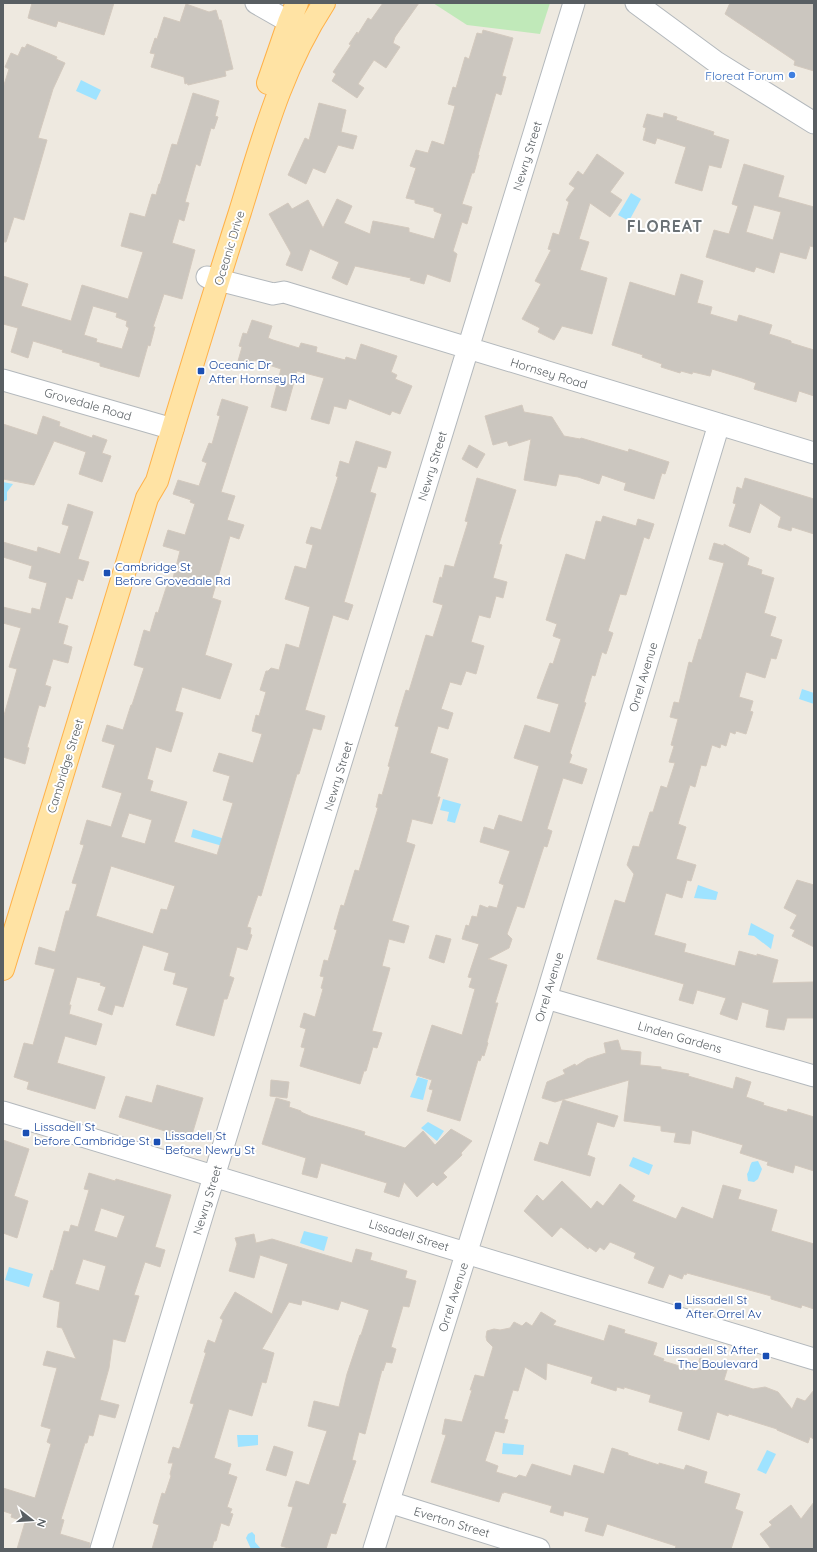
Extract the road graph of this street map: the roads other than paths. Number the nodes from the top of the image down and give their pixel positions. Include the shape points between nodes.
1 (256, 3) edge
2 (574, 3) edge
3 (636, 3) edge
4 (321, 8) edge
5 (298, 15) edge
6 (814, 123) edge
7 (215, 271) junction
8 (468, 349) junction
9 (3, 380) edge
10 (719, 424) junction
11 (167, 427) junction
12 (814, 453) edge
13 (127, 563) joint
14 (3, 969) edge
15 (546, 998) junction
16 (814, 1076) edge
17 (3, 1112) edge
18 (214, 1176) junction
19 (468, 1252) junction
20 (814, 1359) edge
21 (389, 1502) junction
22 (101, 1549) edge
23 (374, 1549) edge
24 (539, 1549) edge

1 - 5 street
2 - 8 street, Newry Street
3 - 6 street via 716,62
4 - 5 main road, Oceanic Drive
5 - 7 main road, Oceanic Drive via 288,67
7 - 8 street, Hornsey Road via 276,284 284,292
7 - 11 main road, Oceanic Drive
8 - 10 street, Hornsey Road
8 - 18 street, Newry Street
9 - 11 street, Grovedale Road
10 - 12 street, Hornsey Road
10 - 15 street, Orrel Avenue
11 - 13 main road, Oceanic Drive via 157,481 147,498
13 - 14 main road, Cambridge Street
15 - 16 street, Linden Gardens
15 - 19 street, Orrel Avenue
17 - 18 street, Lissadell Street
18 - 19 street, Lissadell Street
18 - 22 street, Newry Street
19 - 20 street, Lissadell Street
19 - 21 street, Orrel Avenue
21 - 23 street, Orrel Avenue
21 - 24 street, Everton Street

